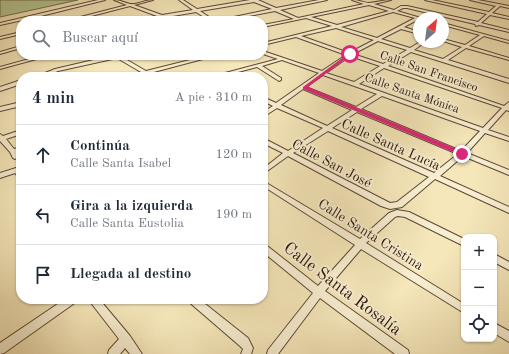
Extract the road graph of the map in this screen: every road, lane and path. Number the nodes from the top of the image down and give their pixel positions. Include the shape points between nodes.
1 (103, 0) edge
2 (116, 0) edge
3 (152, 0) edge
4 (192, 0) edge
5 (254, 0) edge
6 (323, 0) edge
7 (354, 0) edge
8 (389, 0) edge
9 (426, 0) edge
10 (473, 0) edge
11 (497, 0) edge
12 (183, 1) edge
13 (509, 2) edge
14 (368, 4) junction
15 (130, 5) junction
16 (499, 5) junction
17 (509, 6) edge
18 (275, 9) junction
19 (196, 10) junction
20 (393, 11) junction
21 (26, 14) dead end
22 (489, 14) junction
23 (32, 16) joint
24 (87, 16) edge
25 (161, 16) joint
26 (205, 16) edge
27 (241, 16) edge
28 (413, 16) edge
29 (306, 17) junction
30 (509, 18) edge
31 (298, 19) junction
32 (16, 20) edge
33 (413, 21) edge
34 (0, 24) edge
35 (479, 24) junction
36 (268, 25) edge
37 (449, 26) edge
38 (335, 27) junction
39 (400, 27) junction
40 (413, 31) edge
41 (509, 31) edge
42 (470, 32) junction
43 (16, 33) edge
44 (484, 35) junction
45 (296, 36) junction
46 (0, 38) edge
47 (377, 40) junction
48 (449, 42) edge
49 (509, 42) edge
50 (268, 43) edge
51 (466, 46) junction
52 (16, 48) edge
53 (413, 48) edge
54 (410, 50) junction
55 (0, 52) edge
56 (268, 54) edge
57 (350, 54) junction
58 (282, 59) junction
59 (509, 59) edge
60 (30, 60) edge
61 (99, 60) edge
62 (123, 60) edge
63 (195, 60) edge
64 (443, 61) junction
65 (256, 65) junction
66 (384, 66) junction
67 (0, 68) edge
68 (52, 72) edge
69 (145, 72) joint
70 (232, 72) edge
71 (323, 73) junction
72 (279, 78) dead end
73 (509, 81) edge
74 (16, 84) edge
75 (354, 84) junction
76 (304, 88) junction
77 (0, 89) edge
78 (380, 94) junction
79 (268, 101) edge
80 (16, 105) edge
81 (278, 106) junction
82 (508, 107) edge
83 (0, 109) edge
84 (356, 109) junction
85 (268, 112) edge
86 (327, 129) junction
87 (485, 130) junction
88 (16, 134) edge
89 (1, 138) edge
90 (509, 139) edge
91 (268, 143) edge
92 (16, 153) edge
93 (287, 154) junction
94 (462, 154) junction
95 (268, 168) edge
96 (16, 170) edge
97 (509, 173) edge
98 (0, 176) edge
99 (436, 177) junction
100 (268, 186) edge
101 (509, 210) edge
102 (461, 242) edge
103 (360, 244) junction
104 (268, 251) edge
105 (497, 260) edge
106 (509, 266) edge
107 (319, 292) junction
108 (66, 304) edge
109 (97, 304) edge
110 (198, 304) edge
111 (461, 307) edge
112 (497, 330) edge
113 (509, 337) edge
114 (126, 339) junction
115 (0, 349) edge
116 (247, 351) edge
117 (113, 354) edge
118 (137, 354) edge
119 (272, 354) edge
120 (404, 354) edge

1 - 23 street
2 - 15 street
3 - 15 street
4 - 12 street
5 - 18 street
5 - 19 street
6 - 18 street
7 - 14 street
8 - 14 street
9 - 22 street
10 - 16 street
11 - 13 street
12 - 19 street
14 - 20 street
14 - 29 street
15 - 24 street
15 - 25 street
16 - 17 street
16 - 22 street
18 - 27 street
18 - 31 street
19 - 25 street
19 - 26 street
20 - 28 street
20 - 35 street via 404,7
20 - 38 street
21 - 23 street
22 - 30 street
22 - 35 street
29 - 31 street
29 - 38 street
31 - 36 street
32 - 34 street
33 - 39 street
35 - 41 street
35 - 42 street
37 - 42 street
38 - 45 street
38 - 47 street
39 - 40 street
39 - 47 street
42 - 44 street
43 - 46 street
44 - 49 street
44 - 51 street
45 - 50 street
45 - 57 street, Calle San Francisco
47 - 54 street
47 - 57 street
48 - 51 street
51 - 59 street
51 - 64 street
52 - 55 street
53 - 54 street
54 - 64 street
54 - 66 street
56 - 58 street, Calle Santa Mónica
57 - 66 street, Calle San Francisco
57 - 71 street
58 - 65 street
58 - 71 street, Calle Santa Mónica
60 - 67 street
61 - 68 street
62 - 69 street
63 - 69 street
64 - 73 street
65 - 70 street
65 - 72 street
66 - 75 street
66 - 82 street, Calle San Francisco
71 - 75 street, Calle Santa Mónica
71 - 76 street
74 - 77 street
75 - 78 street, Calle Santa Mónica
76 - 81 street
76 - 84 street
78 - 84 street
78 - 87 street, Calle Santa Mónica
79 - 81 street, Calle Santa Lucía
80 - 83 street
81 - 85 street
81 - 86 street, Calle Santa Lucía
82 - 87 street
84 - 86 street
84 - 94 street
86 - 93 street
86 - 99 street, Calle Santa Lucía
87 - 90 street, Calle Santa Mónica
87 - 94 street
88 - 89 street
89 - 92 street via 14,154
91 - 93 street, Calle San José
93 - 95 street
93 - 99 street, Calle San José via 390,206 400,205
94 - 97 street
94 - 99 street
96 - 98 street
99 - 101 street, Calle Santa Lucía
100 - 103 street, Calle Santa Cristina
102 - 103 street via 400,213 392,215
103 - 107 street
103 - 111 street, Calle Santa Cristina
104 - 107 street, Calle Santa Rosalía
105 - 106 street
107 - 119 street
107 - 120 street, Calle Santa Rosalía
108 - 115 street
109 - 114 street
110 - 116 street via 244,342
112 - 113 street
114 - 117 street
114 - 118 street

